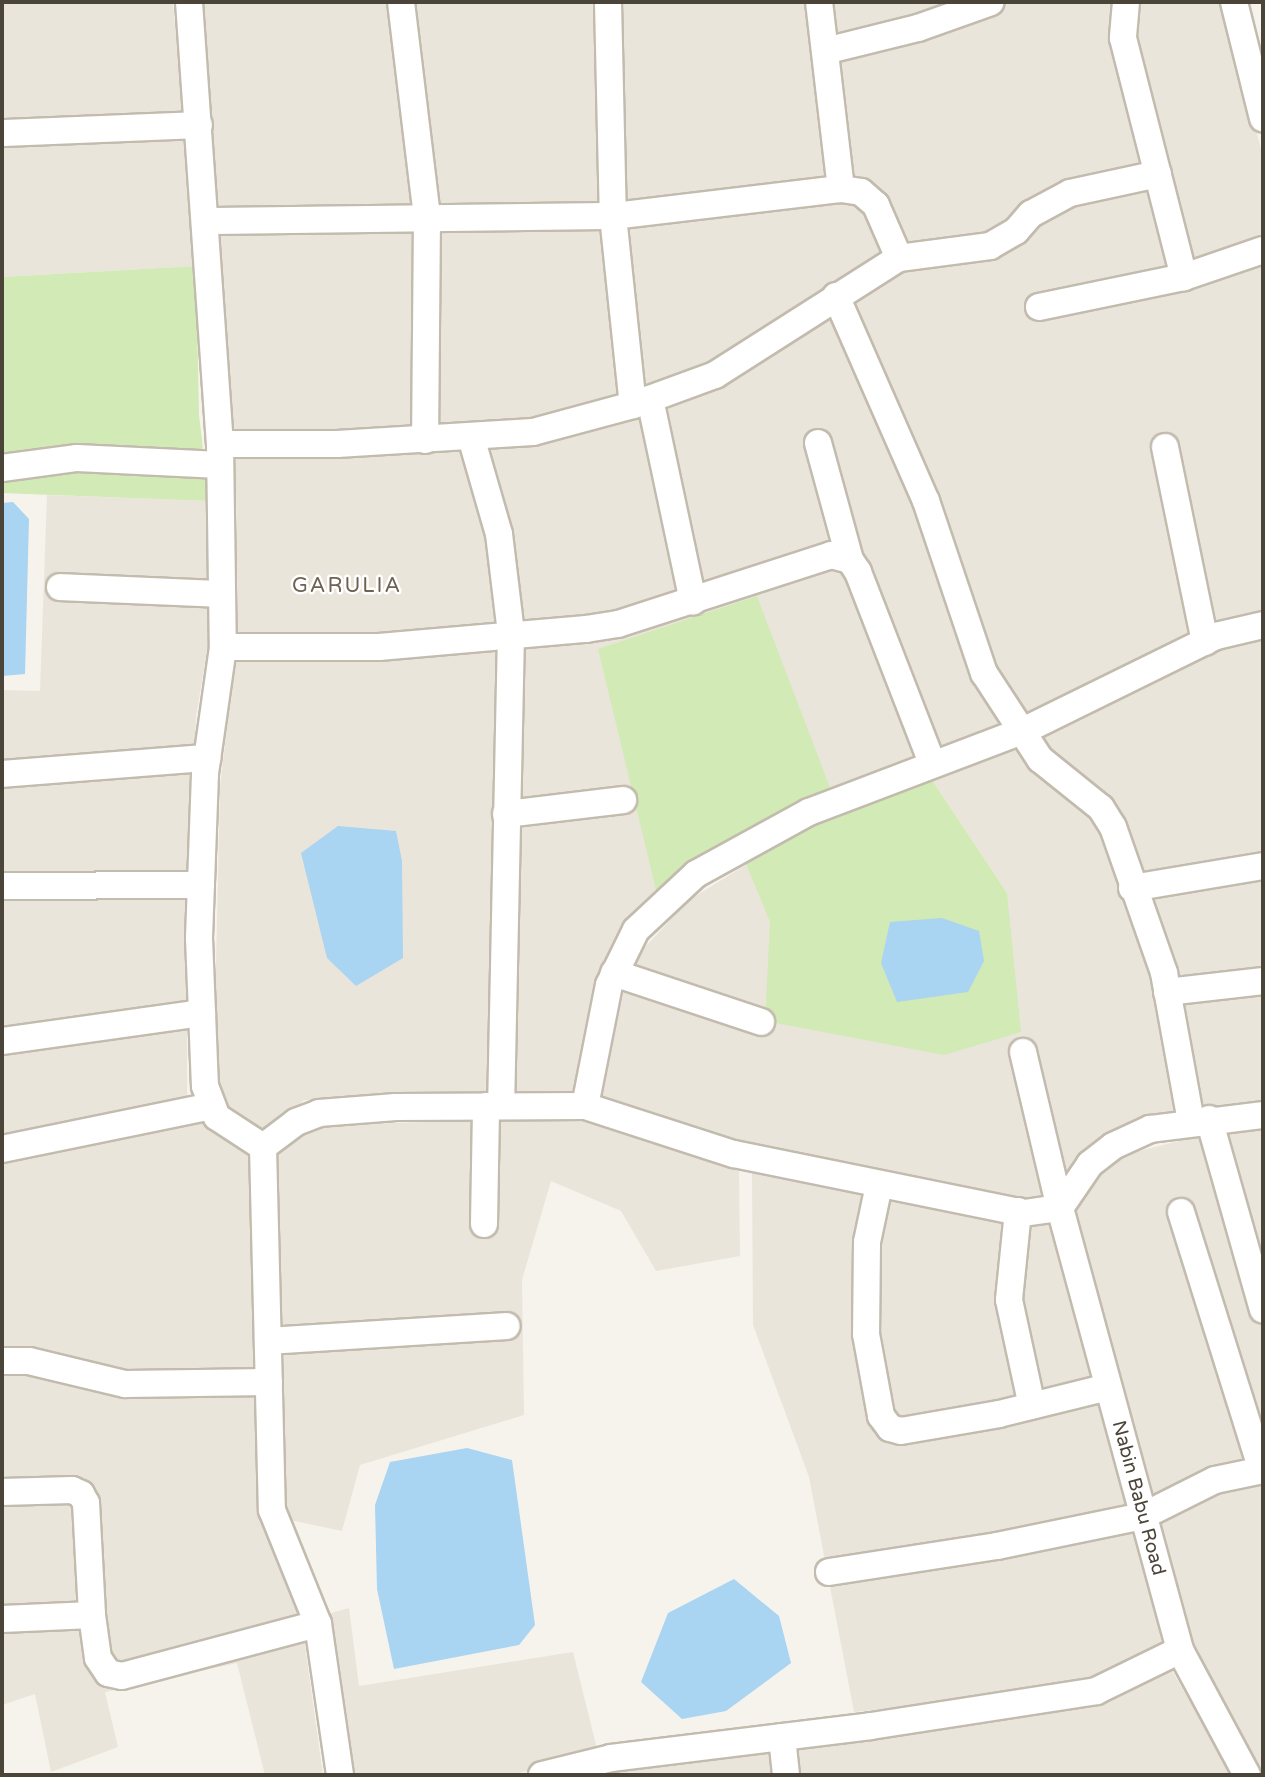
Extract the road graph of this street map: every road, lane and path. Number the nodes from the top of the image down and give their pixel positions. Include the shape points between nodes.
1 (189, 2) edge
2 (401, 2) edge
3 (608, 2) edge
4 (819, 2) edge
5 (991, 2) edge
6 (1126, 2) edge
7 (1234, 2) edge
8 (825, 51) junction
9 (1263, 118) edge
10 (199, 125) junction
11 (2, 133) edge
12 (1158, 174) junction
13 (841, 189) junction
14 (613, 216) junction
15 (427, 217) junction
16 (206, 221) junction
17 (1263, 250) edge
18 (899, 258) junction
19 (1184, 277) junction
20 (836, 296) junction
21 (1039, 307) dead end
22 (641, 402) junction
23 (471, 437) junction
24 (425, 440) junction
25 (818, 443) dead end
26 (1165, 447) dead end
27 (220, 454) junction
28 (2, 468) edge
29 (850, 561) junction
30 (60, 587) dead end
31 (222, 594) junction
32 (693, 601) junction
33 (1263, 625) edge
34 (511, 633) junction
35 (1205, 642) junction
36 (223, 647) junction
37 (1019, 732) junction
38 (207, 758) junction
39 (932, 763) junction
40 (2, 774) edge
41 (623, 800) dead end
42 (506, 814) junction
43 (1263, 866) edge
44 (201, 885) junction
45 (2, 886) edge
46 (1132, 888) junction
47 (614, 974) junction
48 (1263, 981) edge
49 (1167, 992) junction
50 (202, 1013) junction
51 (761, 1022) dead end
52 (2, 1041) edge
53 (1023, 1052) dead end
54 (211, 1106) junction
55 (494, 1106) junction
56 (586, 1106) junction
57 (1263, 1115) edge
58 (1200, 1121) junction
59 (263, 1147) junction
60 (2, 1149) edge
61 (879, 1185) junction
62 (1060, 1209) junction
63 (1018, 1211) junction
64 (1181, 1212) dead end
65 (484, 1224) dead end
66 (1263, 1310) edge
67 (507, 1326) dead end
68 (268, 1340) junction
69 (2, 1361) edge
70 (269, 1382) junction
71 (1108, 1387) junction
72 (1032, 1406) junction
73 (1263, 1470) edge
74 (2, 1492) edge
75 (1143, 1516) junction
76 (829, 1572) dead end
77 (92, 1615) junction
78 (2, 1619) edge
79 (318, 1624) junction
80 (1180, 1650) junction
81 (782, 1737) junction
82 (340, 1775) edge
83 (542, 1775) edge
84 (786, 1775) edge
85 (1247, 1775) edge

1 - 10 street
2 - 15 street
3 - 14 street
4 - 8 street
5 - 8 street via 918,28
6 - 12 street via 1123,38
7 - 9 street
8 - 13 street
10 - 11 street
10 - 16 street
12 - 18 street via 1070,193 1031,214 1016,231 990,246
12 - 19 street
13 - 14 street
13 - 18 street via 861,192 876,205
14 - 15 street
14 - 22 street
15 - 16 street
15 - 24 street
16 - 27 street
17 - 19 street
18 - 20 street
19 - 21 street
20 - 22 street via 715,375
20 - 37 street via 926,501 984,673
22 - 23 street via 533,432
22 - 32 street
23 - 24 street
23 - 34 street via 499,534
24 - 27 street
25 - 29 street
26 - 35 street
27 - 28 street via 77,458
27 - 31 street
29 - 32 street via 831,555
29 - 39 street
30 - 31 street
31 - 36 street
32 - 34 street via 618,624
33 - 35 street
34 - 36 street via 379,647
34 - 42 street
35 - 37 street
36 - 38 street
37 - 39 street
37 - 46 street via 1040,760 1101,808 1113,827
38 - 40 street
38 - 44 street
39 - 47 street via 809,812 696,874 636,930
41 - 42 street
42 - 55 street via 508,916
43 - 46 street
44 - 45 street
44 - 50 street
46 - 49 street
47 - 51 street
47 - 56 street via 591,1065
48 - 49 street
49 - 58 street
50 - 52 street
50 - 54 street via 205,1086
53 - 62 street, Nabin Babu Road
54 - 59 street via 217,1117
54 - 60 street
55 - 56 street
55 - 59 street via 319,1113 296,1122
55 - 65 street
56 - 61 street via 734,1154
57 - 58 street
58 - 62 street via 1150,1129 1114,1146 1090,1164
58 - 66 street
59 - 68 street
61 - 63 street
61 - 72 street via 867,1242 866,1334 881,1416 890,1428 901,1431
62 - 63 street
62 - 71 street, Nabin Babu Road
63 - 72 street via 1009,1300
64 - 73 street
67 - 68 street
68 - 70 street
69 - 70 street via 29,1361 125,1384
70 - 79 street via 272,1510
71 - 72 street
71 - 75 street, Nabin Babu Road
73 - 75 street via 1215,1480
74 - 77 street via 72,1490 81,1494 86,1503
75 - 76 street via 997,1546
75 - 80 street, Nabin Babu Road
77 - 78 street
77 - 79 street via 98,1658 108,1673 122,1676
79 - 82 street
80 - 81 street via 1096,1691
80 - 85 street, Nabin Babu Road
81 - 83 street via 611,1758
81 - 84 street

